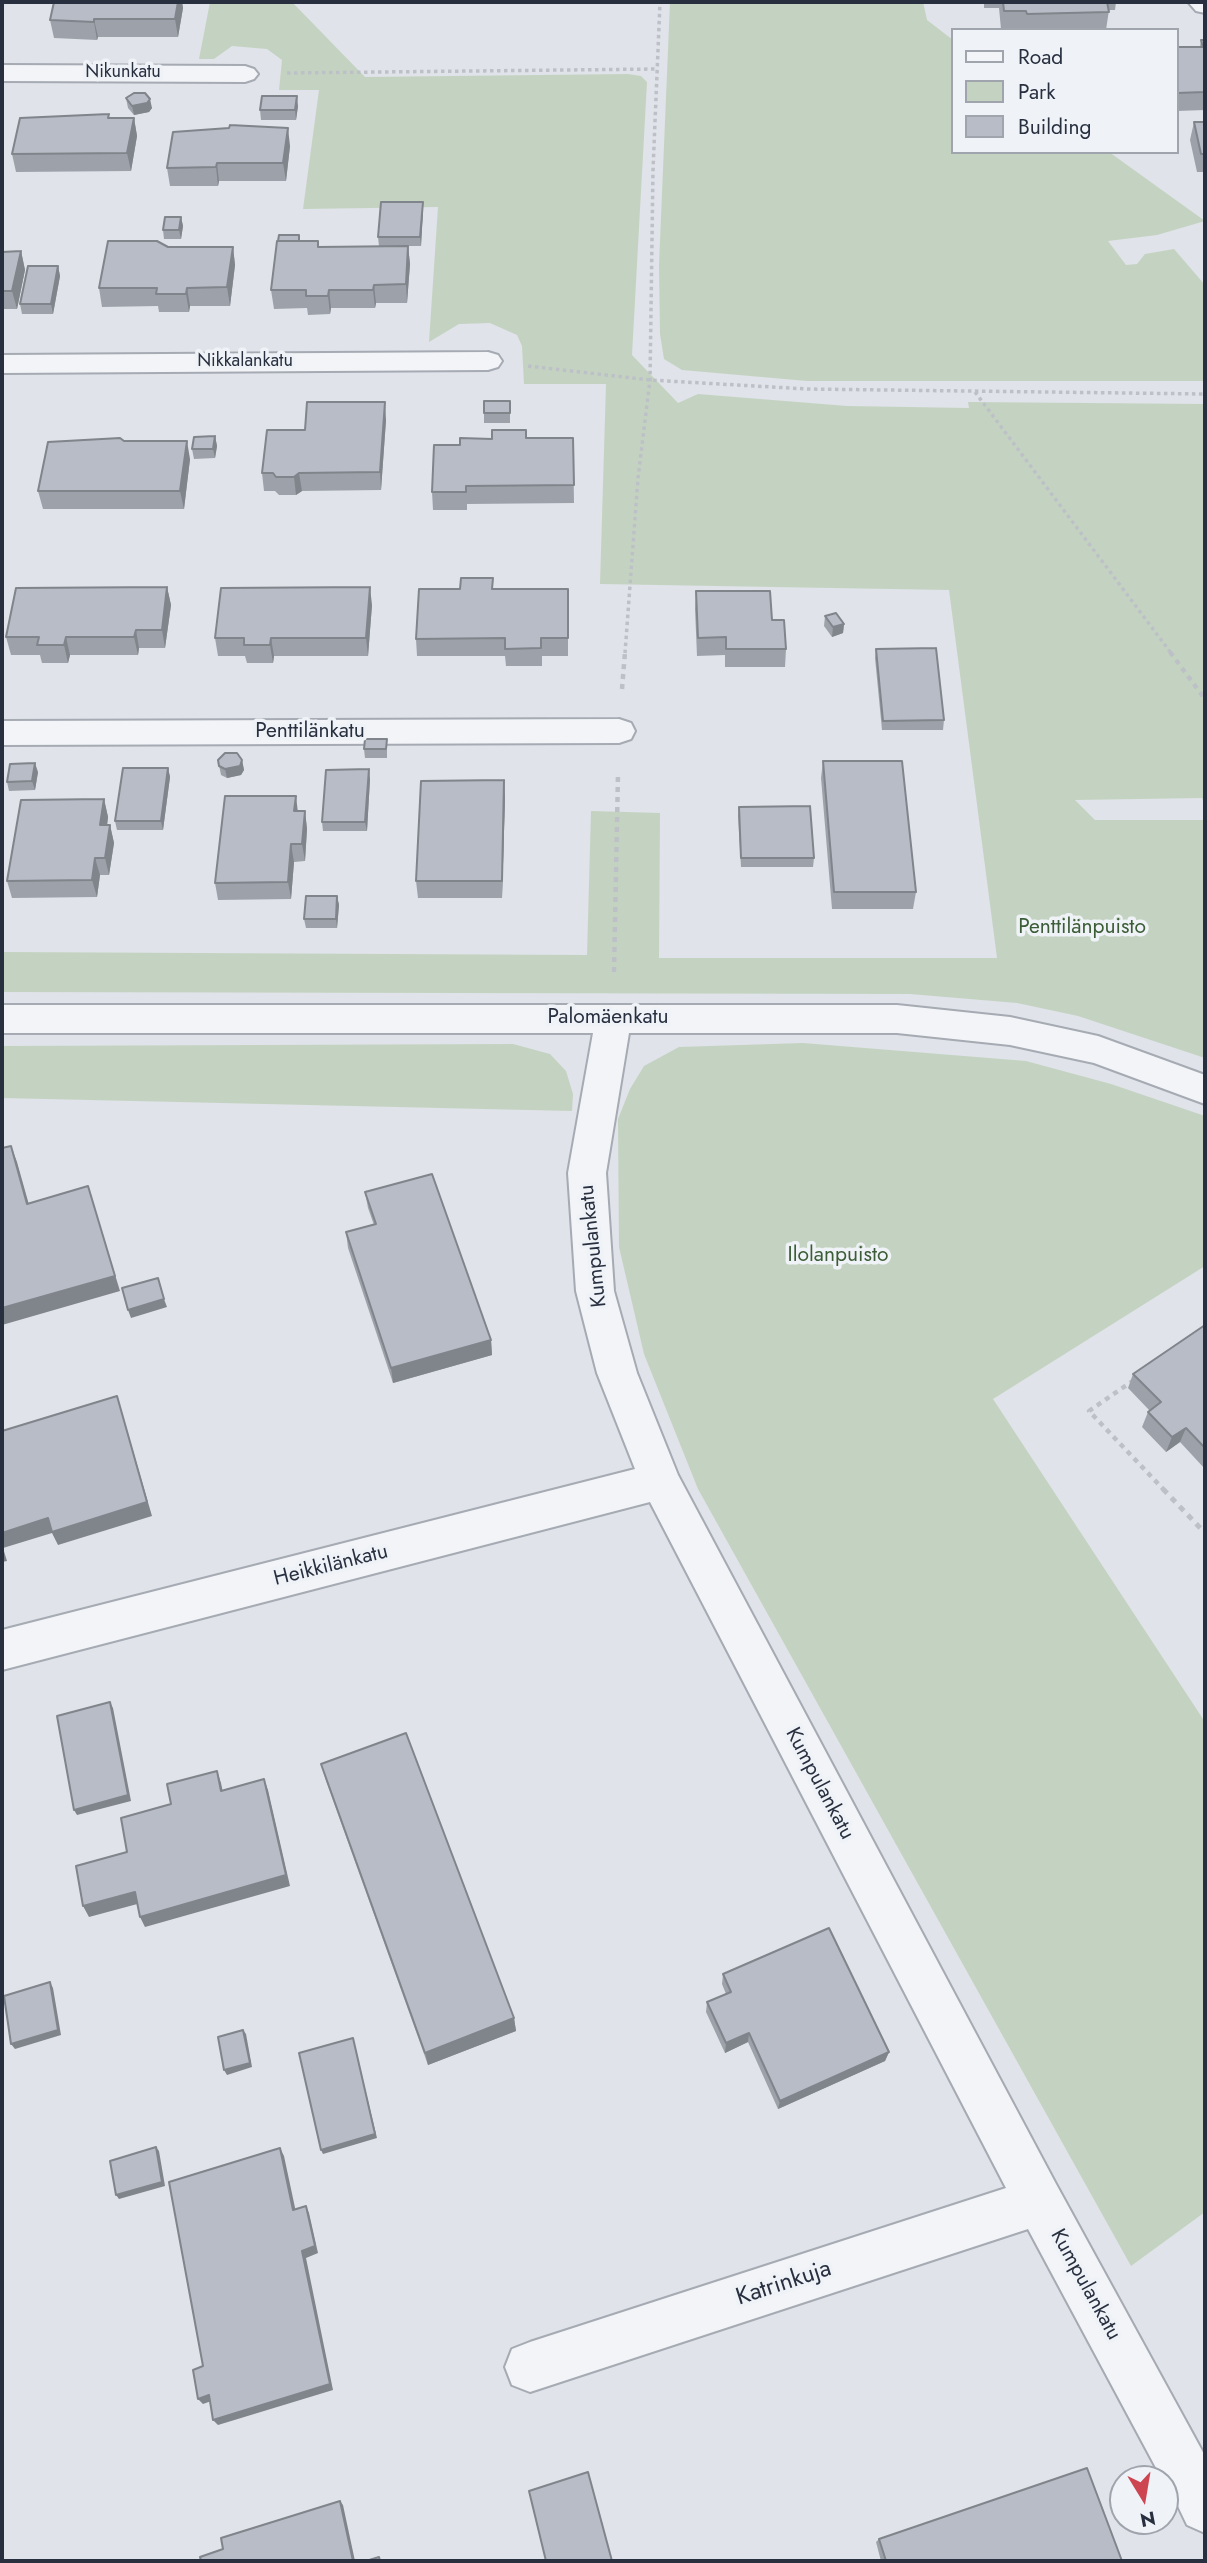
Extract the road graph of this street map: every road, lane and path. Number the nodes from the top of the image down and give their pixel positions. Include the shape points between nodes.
1 (660, 2) edge
2 (1200, 2) edge
3 (1205, 6) edge
4 (657, 69) junction
5 (2, 73) edge
6 (244, 74) joint
7 (488, 360) joint
8 (2, 364) edge
9 (650, 380) junction
10 (974, 392) junction
11 (1205, 394) edge
12 (1205, 699) edge
13 (619, 731) junction
14 (2, 733) edge
15 (614, 1018) junction
16 (2, 1019) edge
17 (1205, 1090) edge
18 (1142, 1375) edge
19 (660, 1481) junction
20 (1205, 1533) edge
21 (2, 1650) edge
22 (1039, 2201) junction
23 (530, 2367) dead end
24 (1205, 2507) edge

1 - 4 path
2 - 3 street
4 - 6 path
4 - 9 path
5 - 6 street, Nikunkatu
7 - 8 street, Nikkalankatu
7 - 9 path
9 - 10 path
9 - 13 path
10 - 11 path
10 - 12 path
13 - 14 street, Penttilänkatu
13 - 15 path
15 - 16 street, Palomäenkatu
15 - 17 street, Palomäenkatu via 897,1019 1010,1031 1098,1050
15 - 19 street, Kumpulankatu via 587,1173 587,1216 595,1291 617,1373
18 - 20 path via 1089,1411
19 - 21 street, Heikkilänkatu
19 - 22 street, Kumpulankatu
22 - 23 street, Katrinkuja
22 - 24 street, Kumpulankatu

